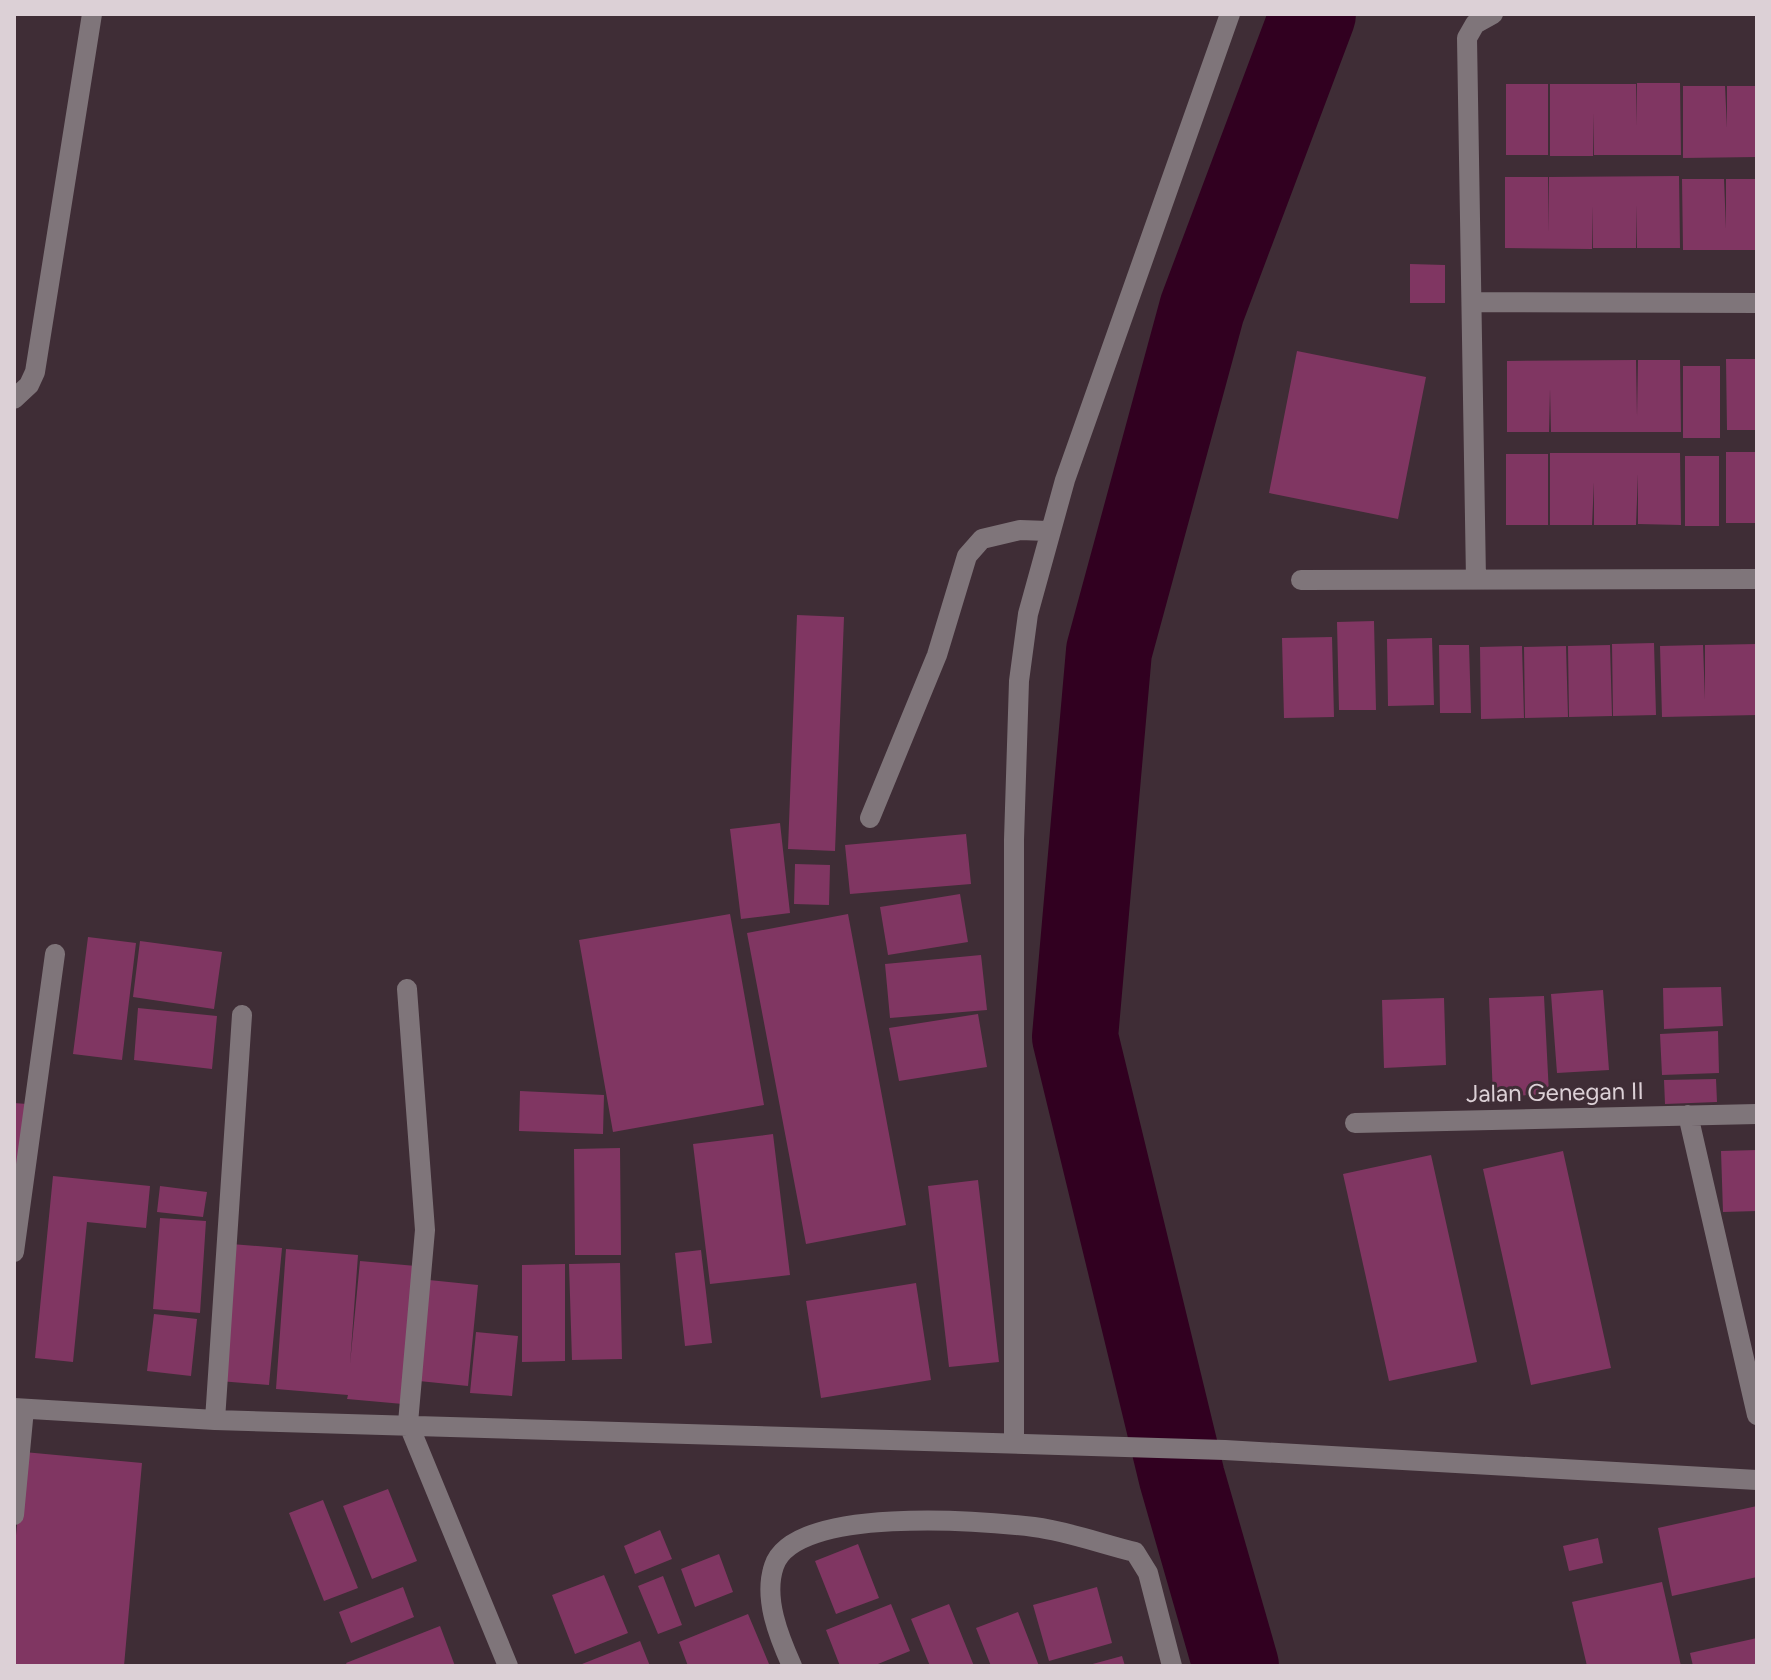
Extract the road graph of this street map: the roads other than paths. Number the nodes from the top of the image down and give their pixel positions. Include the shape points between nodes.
1 (92, 14) edge
2 (1230, 14) edge
3 (1493, 14) edge
4 (1472, 302) junction
5 (1757, 303) edge
6 (14, 399) edge
7 (1048, 531) junction
8 (1476, 579) junction
9 (1757, 579) edge
10 (1301, 580) dead end
11 (870, 818) dead end
12 (55, 954) dead end
13 (407, 989) dead end
14 (242, 1015) dead end
15 (1757, 1114) edge
16 (1688, 1115) junction
17 (1355, 1123) dead end
18 (14, 1252) edge
19 (19, 1408) edge
20 (1757, 1415) edge
21 (215, 1420) junction
22 (408, 1423) junction
23 (1014, 1443) junction
24 (1757, 1480) edge
25 (14, 1515) edge
26 (508, 1666) edge
27 (792, 1666) edge
28 (1172, 1666) edge

1 - 6 street via 35,372
2 - 7 street
3 - 4 street via 1475,24 1467,38
4 - 5 street
4 - 8 street
7 - 11 street via 1020,530 982,539 967,556 937,655
7 - 23 street via 1028,614 1016,750 1011,996
8 - 9 street
8 - 10 street
12 - 18 street
13 - 22 street via 425,1230
14 - 21 street
15 - 16 street, Jalan Genegan II
16 - 17 street, Jalan Genegan II
16 - 20 street
19 - 21 street
19 - 25 street
21 - 22 street
22 - 23 street
22 - 26 street
23 - 24 street
27 - 28 street via 777,1632 771,1598 778,1558 812,1531 910,1519 1036,1527 1135,1552 1148,1573

